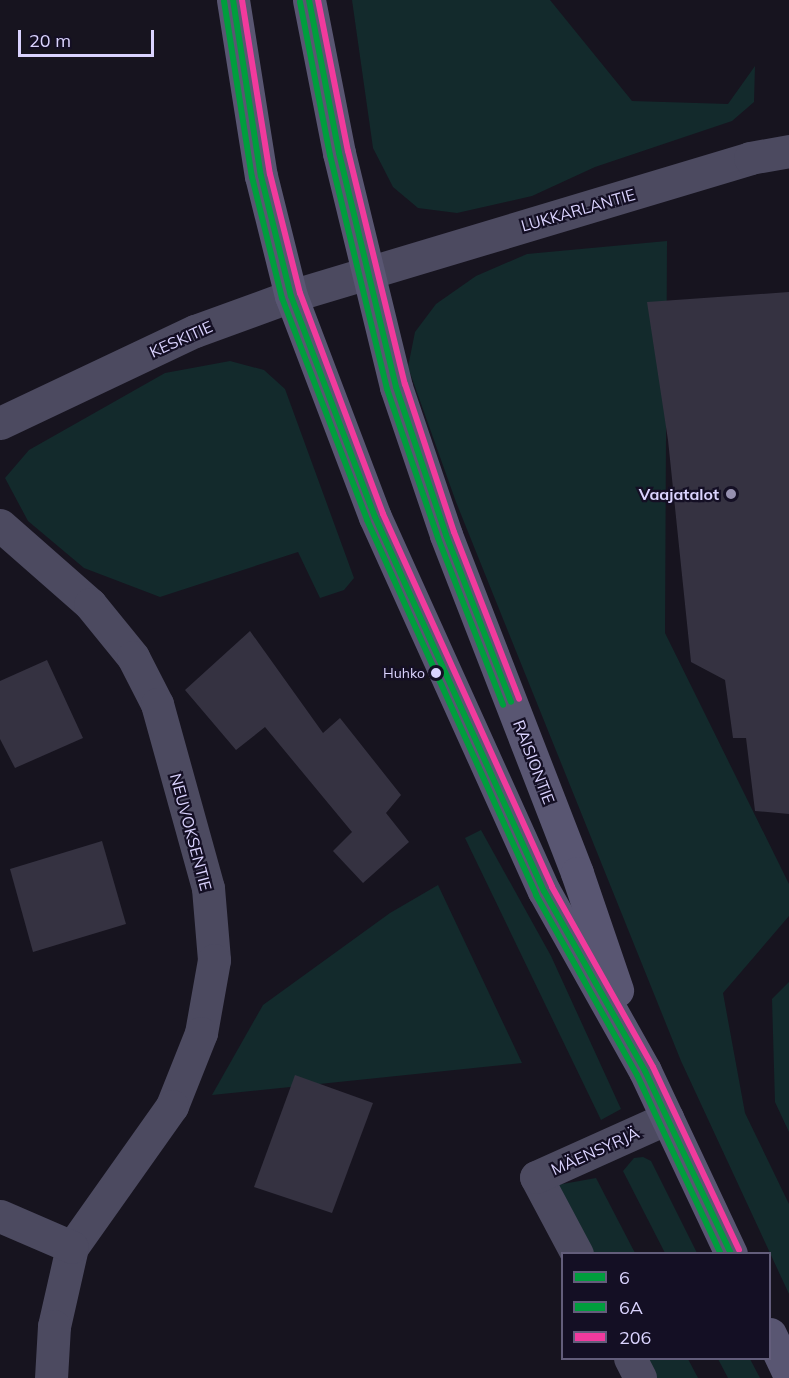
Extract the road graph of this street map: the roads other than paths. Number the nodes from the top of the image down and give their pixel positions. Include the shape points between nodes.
1 (232, 0) edge
2 (309, 0) edge
3 (789, 151) edge
4 (367, 270) junction
5 (291, 296) junction
6 (0, 423) edge
7 (0, 525) edge
8 (645, 1071) junction
9 (667, 1118) junction
10 (0, 1216) edge
11 (72, 1247) junction
12 (576, 1252) edge
13 (730, 1252) edge
14 (771, 1336) edge
15 (631, 1360) edge
16 (789, 1374) edge
17 (51, 1378) edge
18 (640, 1378) edge

1 - 5 main road, RAISIONTIE via 257,153
2 - 4 main road, RAISIONTIE
3 - 4 street, LUKKARLANTIE via 750,158
4 - 5 street, KESKITIE
4 - 8 main road, RAISIONTIE via 396,387 446,535 577,873
5 - 6 street, KESKITIE via 195,331
5 - 8 main road, RAISIONTIE via 375,517 544,891
7 - 11 street, NEUVOKSENTIE via 90,604 133,657 157,704 208,888 214,960 201,1033 172,1106
8 - 9 main road, RAISIONTIE
9 - 12 street, MÄENSYRJÄ via 536,1178
9 - 13 main road, RAISIONTIE
10 - 11 street
11 - 17 street, NEUVOKSENTIE via 54,1326
14 - 16 main road
15 - 18 street

